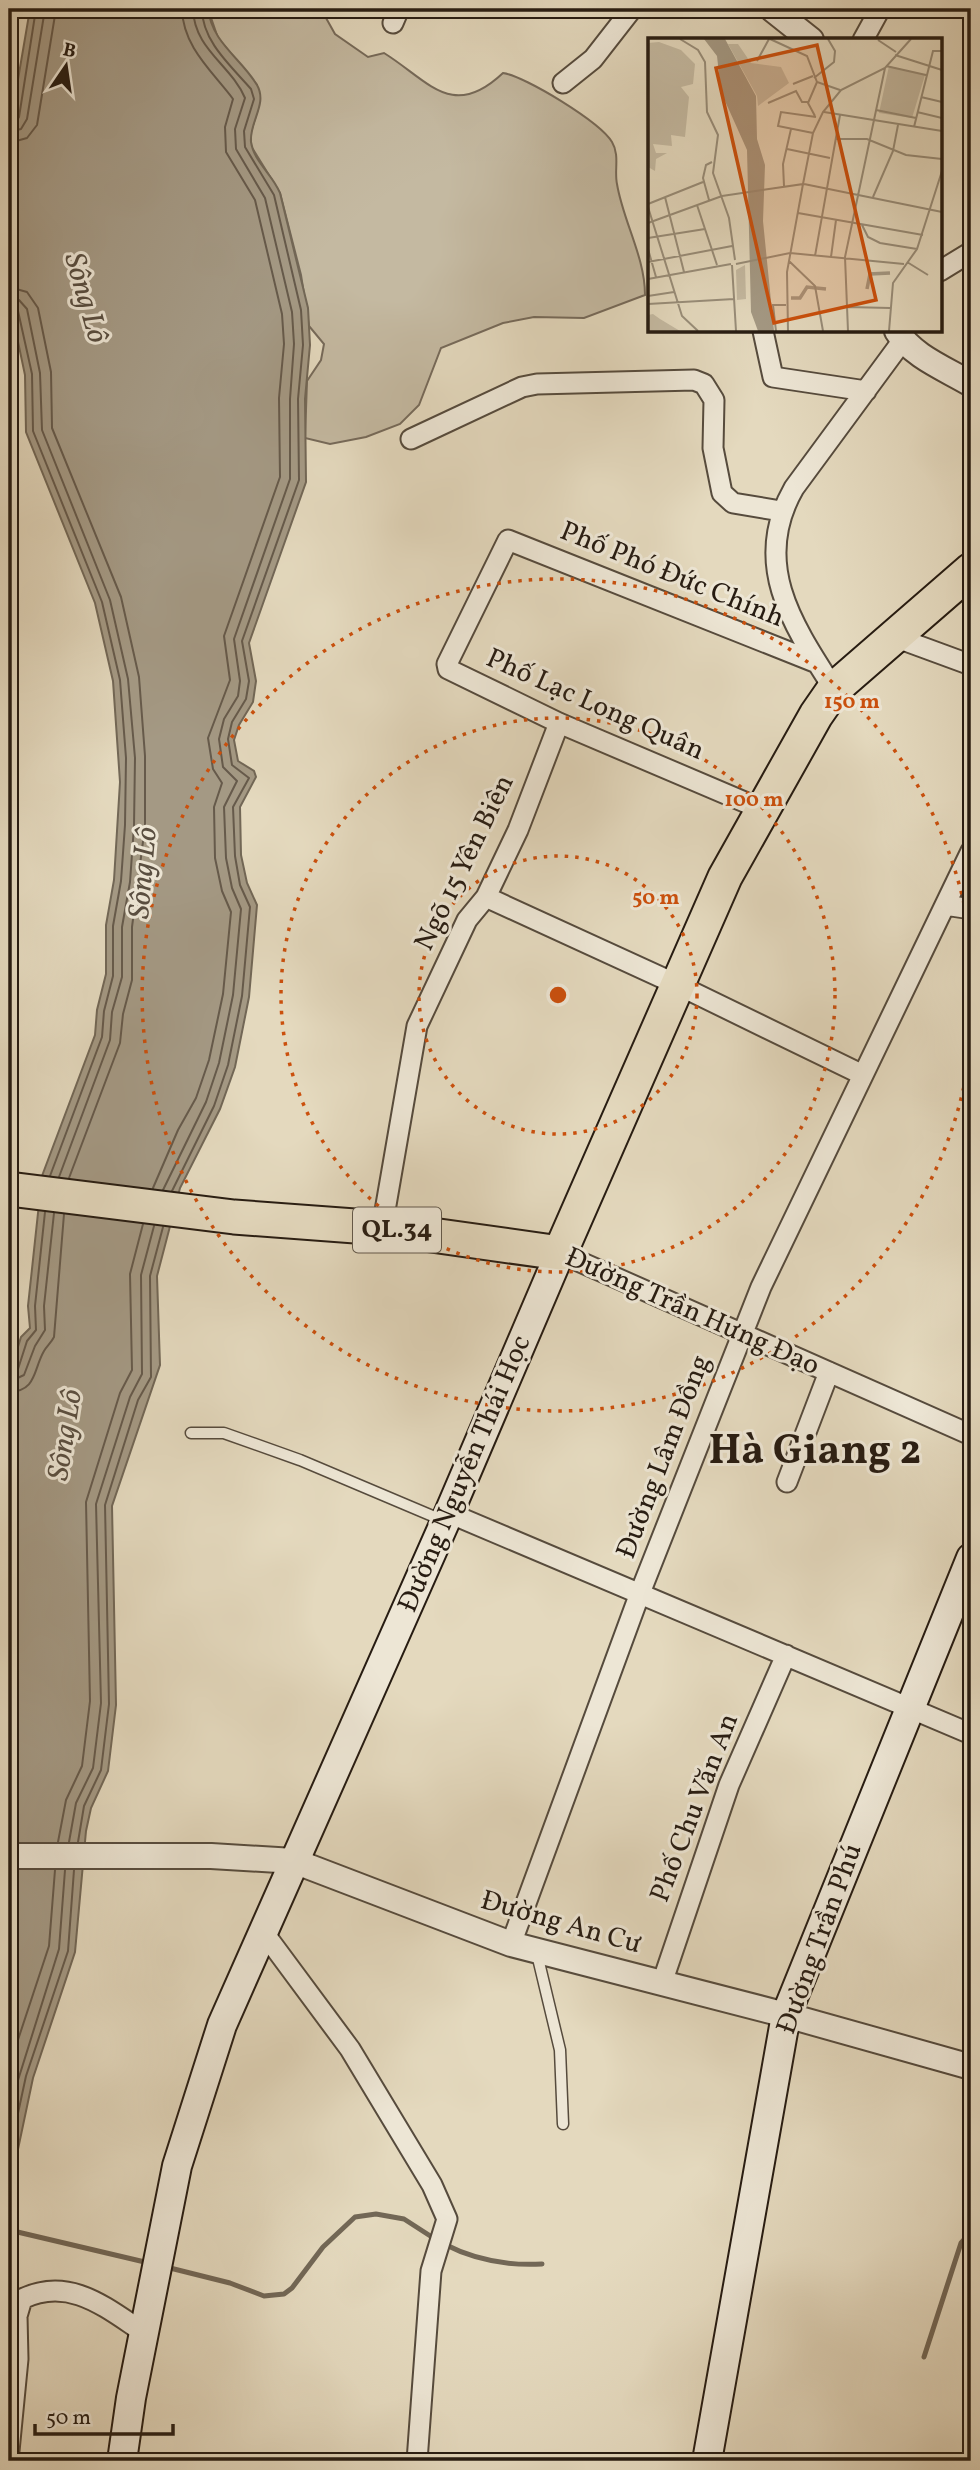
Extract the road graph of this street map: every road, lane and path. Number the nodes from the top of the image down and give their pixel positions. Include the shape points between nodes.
1 (632, 9) edge
2 (772, 9) edge
3 (880, 9) edge
4 (808, 38) edge
5 (864, 38) edge
6 (563, 83) dead end
7 (971, 252) edge
8 (942, 270) edge
9 (762, 332) edge
10 (900, 335) edge
11 (971, 384) edge
12 (866, 391) junction
13 (411, 439) dead end
14 (781, 511) junction
15 (971, 570) edge
16 (892, 636) junction
17 (971, 665) edge
18 (446, 666) joint
19 (826, 676) junction
20 (559, 723) junction
21 (761, 809) junction
22 (971, 851) edge
23 (486, 897) junction
24 (946, 905) junction
25 (971, 909) edge
26 (678, 985) junction
27 (863, 1075) junction
28 (9, 1189) edge
29 (382, 1228) junction
30 (560, 1253) junction
31 (742, 1334) junction
32 (829, 1372) junction
33 (191, 1433) dead end
34 (971, 1435) edge
35 (787, 1482) dead end
36 (447, 1517) junction
37 (971, 1558) edge
38 (640, 1593) junction
39 (786, 1655) junction
40 (908, 1707) junction
41 (971, 1734) edge
42 (9, 1856) edge
43 (294, 1861) junction
44 (264, 1933) junction
45 (511, 1944) junction
46 (536, 1950) junction
47 (662, 1983) junction
48 (786, 2015) junction
49 (971, 2067) edge
50 (563, 2124) dead end
51 (145, 2323) junction
52 (9, 2451) edge
53 (122, 2461) edge
54 (417, 2461) edge
55 (707, 2461) edge

1 - 6 street via 593,59
2 - 4 street
3 - 5 street
7 - 8 street
9 - 12 street via 773,377
10 - 11 street
10 - 12 street
12 - 14 street
13 - 14 street via 508,391 530,385 694,380 704,384 714,400 713,448 722,493 733,503
14 - 19 street via 775,532 776,567 796,628
15 - 16 highway, Đường Nguyễn Thái Học
16 - 17 street
16 - 19 highway, Đường Nguyễn Thái Học
18 - 19 street, Phố Phó Đức Chính via 507,540
18 - 20 street, Phố Lạc Long Quân
19 - 21 highway, Đường Nguyễn Thái Học
20 - 21 street, Phố Lạc Long Quân
20 - 23 street, Ngõ 15 Yên Biên
21 - 26 highway, Đường Nguyễn Thái Học via 725,877
22 - 24 street, Đường Lâm Đồng
23 - 26 street
23 - 29 street, Ngõ 15 Yên Biên via 467,920 417,1026
24 - 25 street
24 - 27 street, Đường Lâm Đồng
26 - 27 street
26 - 30 highway, Đường Nguyễn Thái Học
27 - 31 street, Đường Lâm Đồng
28 - 29 highway, Đường Trần Hưng Đạo / QL.34 via 234,1217
29 - 30 highway, Đường Trần Hưng Đạo / QL.34
30 - 31 street, Đường Trần Hưng Đạo
30 - 36 main road, Đường Nguyễn Thái Học
31 - 32 street, Đường Trần Hưng Đạo
31 - 38 street, Đường Lâm Đồng
32 - 34 street, Đường Trần Hưng Đạo
32 - 35 street
33 - 36 lane via 224,1433
36 - 38 street
36 - 43 main road, Đường Nguyễn Thái Học
37 - 40 main road, Đường Trần Phú
38 - 39 street
38 - 45 street, Đường Lâm Đồng
39 - 40 street
39 - 47 street, Phố Chu Văn An via 729,1785
40 - 41 street
40 - 48 main road, Đường Trần Phú
42 - 43 street, Đường An Cư
43 - 44 main road, Đường Nguyễn Thái Học
43 - 45 street, Đường An Cư
44 - 51 main road, Đường Nguyễn Thái Học via 222,2025 177,2166
44 - 54 street via 350,2049 447,2218 431,2271
45 - 46 street, Đường An Cư
46 - 47 street, Đường An Cư
46 - 50 lane via 560,2050
47 - 48 street, Đường An Cư
48 - 49 street, Đường An Cư
48 - 55 main road, Đường Trần Phú
51 - 52 street via 71,2291 43,2292 22,2299 17,2316 18,2359
51 - 53 main road, Đường Nguyễn Thái Học

